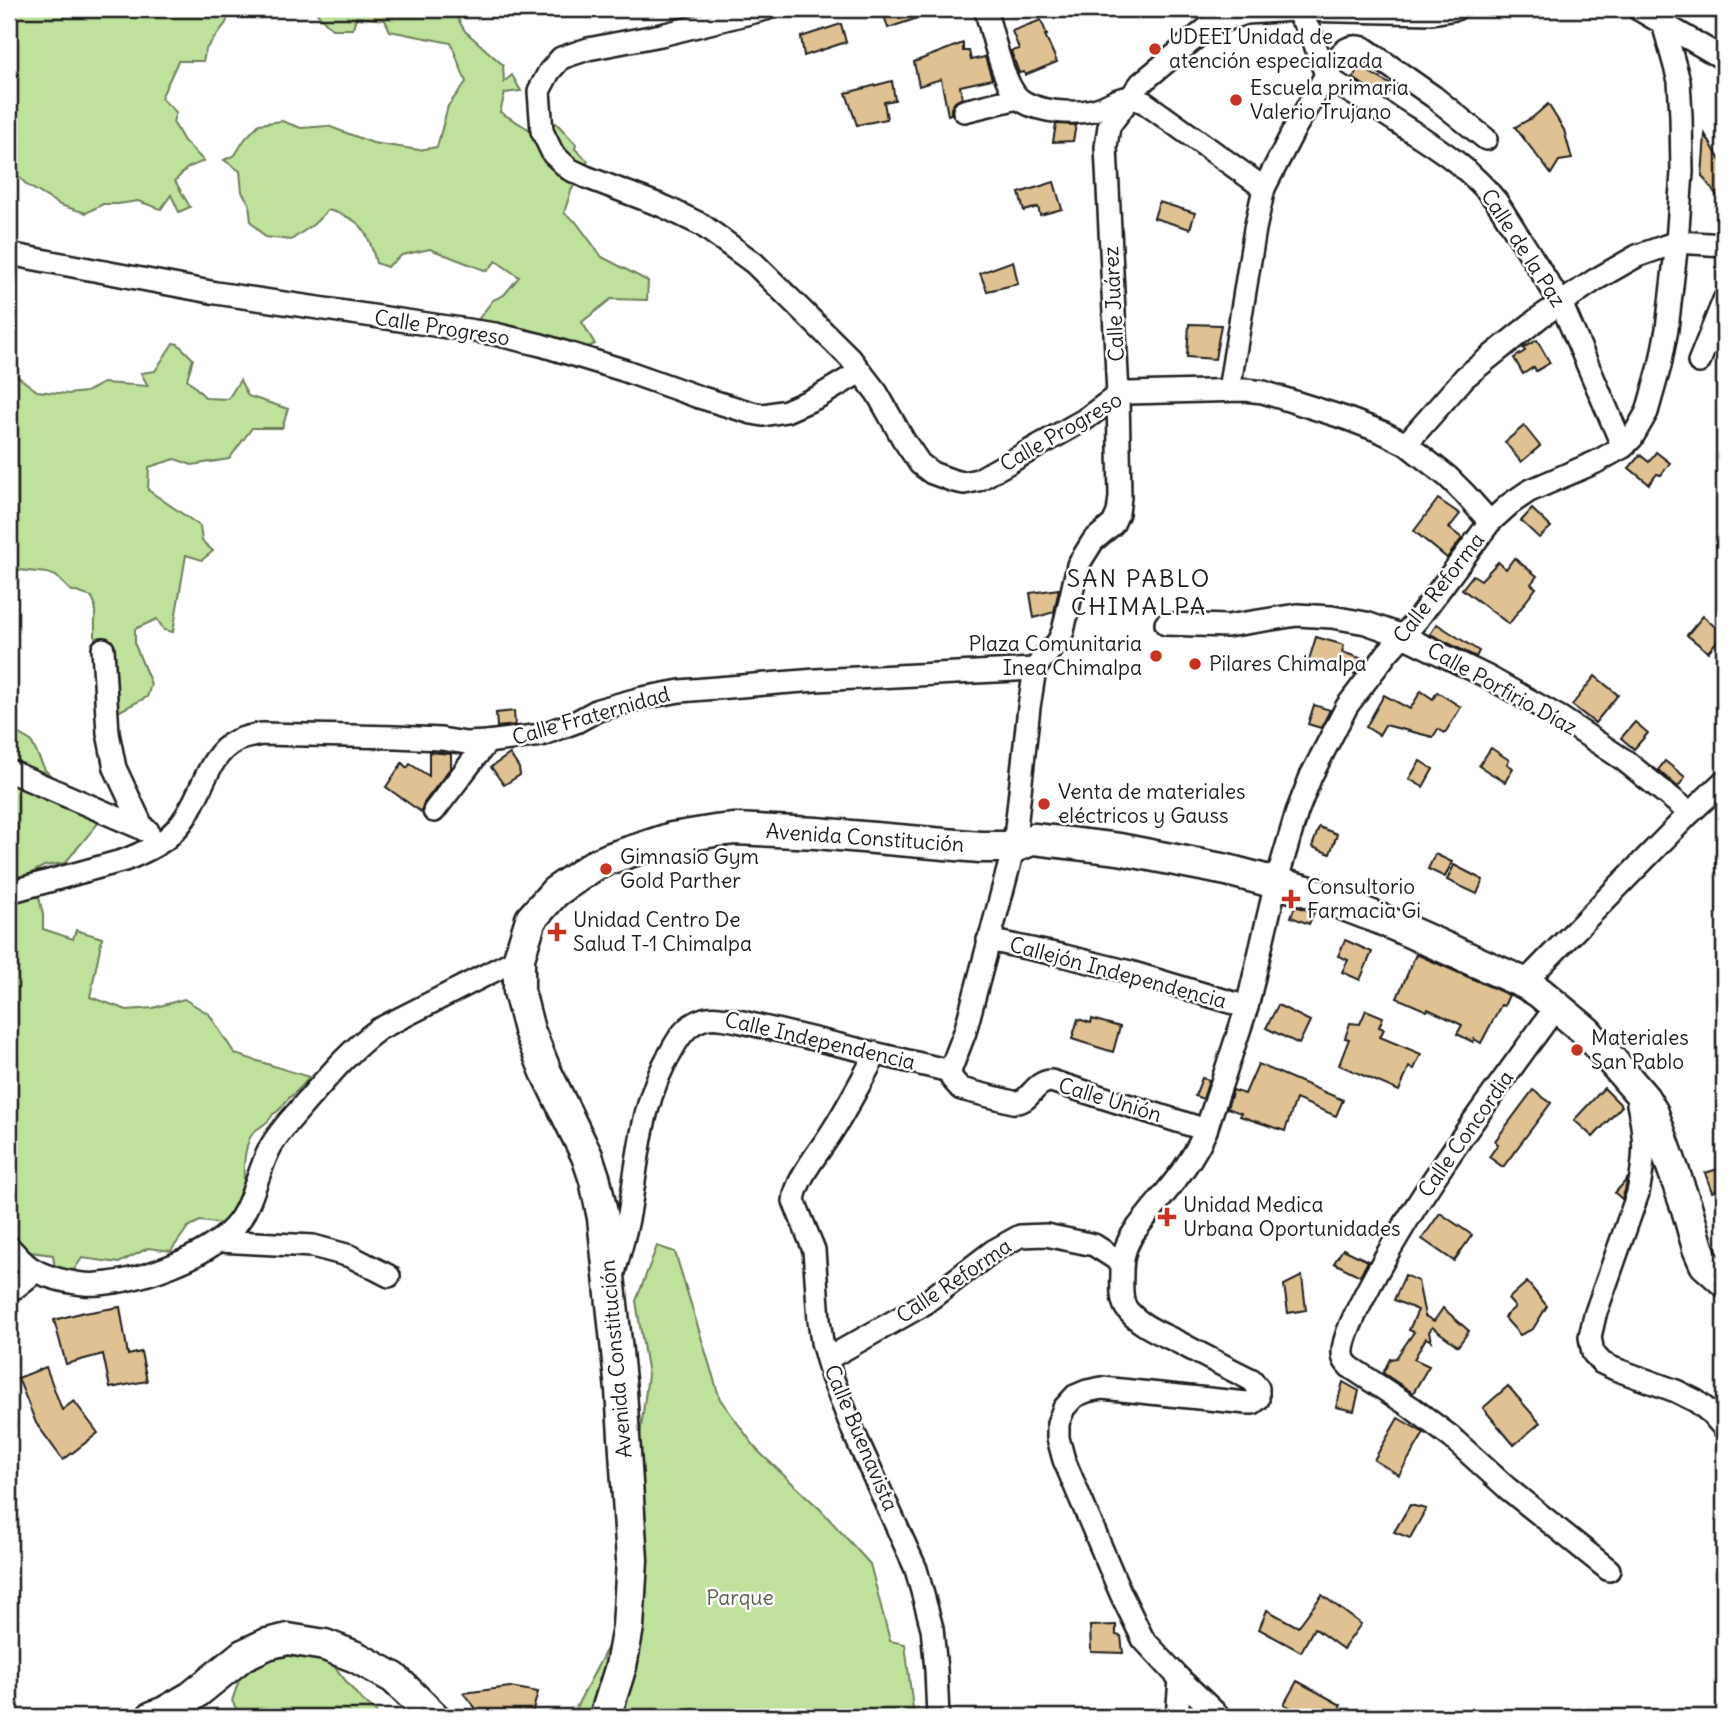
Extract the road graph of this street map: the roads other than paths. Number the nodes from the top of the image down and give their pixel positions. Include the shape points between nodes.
1 (766, 9) edge
2 (985, 9) edge
3 (1457, 9) edge
4 (1638, 9) edge
5 (1295, 10) junction
6 (1663, 23) junction
7 (1724, 60) edge
8 (1326, 75) junction
9 (1130, 96) junction
10 (1018, 98) junction
11 (964, 111) dead end
12 (1486, 139) dead end
13 (1264, 188) junction
14 (1677, 242) junction
15 (1724, 245) edge
16 (9, 254) edge
17 (1724, 300) edge
18 (1561, 303) junction
19 (1699, 362) dead end
20 (860, 372) junction
21 (1229, 390) junction
22 (1118, 395) junction
23 (1406, 444) junction
24 (1623, 447) junction
25 (1490, 522) junction
26 (1166, 624) dead end
27 (1403, 636) junction
28 (103, 649) dead end
29 (1035, 669) junction
30 (487, 742) junction
31 (9, 771) edge
32 (1724, 781) edge
33 (434, 811) dead end
34 (1690, 813) junction
35 (144, 830) junction
36 (167, 838) junction
37 (1014, 847) junction
38 (1276, 883) junction
39 (9, 892) edge
40 (988, 940) junction
41 (519, 958) junction
42 (1524, 983) junction
43 (1247, 1007) junction
44 (1556, 1007) junction
45 (876, 1054) junction
46 (950, 1071) junction
47 (1634, 1085) junction
48 (1206, 1130) junction
49 (219, 1241) junction
50 (9, 1247) edge
51 (1122, 1263) junction
52 (36, 1271) junction
53 (389, 1276) dead end
54 (1724, 1281) edge
55 (610, 1284) junction
56 (9, 1290) edge
57 (827, 1359) junction
58 (1724, 1428) edge
59 (1609, 1570) dead end
60 (1180, 1679) junction
61 (152, 1717) edge
62 (434, 1717) edge
63 (605, 1717) edge
64 (938, 1717) edge
65 (1177, 1717) edge
66 (1220, 1717) edge

1 - 20 street, Calle Progreso via 561,58 538,91 542,131 553,154 569,169 665,206 702,225 754,263
2 - 10 street via 1006,76
3 - 5 street, Calle Juárez via 1432,13
4 - 6 street
5 - 8 street via 1310,30
5 - 9 street, Calle Juárez via 1246,13 1211,24
6 - 7 street
6 - 14 street, Calle Reforma via 1681,104
8 - 12 street via 1346,48 1364,48
8 - 13 street
8 - 18 street, Calle de la Paz via 1470,172 1497,202
9 - 10 street via 1085,111 1047,110
9 - 13 street
9 - 22 street, Calle Juárez via 1109,126 1106,139
10 - 11 street
13 - 21 street
14 - 15 street
14 - 18 street via 1637,256
14 - 24 street, Calle Reforma via 1658,376 1647,412
16 - 20 street, Calle Progreso via 216,293 495,334 763,415 818,397
17 - 19 street
18 - 23 street via 1465,377
18 - 24 street, Calle de la Paz
20 - 22 street, Calle Progreso via 920,464 932,473 964,483 978,480 1084,420
21 - 22 street, Calle Progreso
21 - 23 street, Calle Progreso via 1304,404
22 - 29 street, Calle Juárez via 1118,513 1078,565 1063,631
23 - 25 street, Calle Progreso via 1457,485
24 - 25 street, Calle Reforma via 1529,491
25 - 27 street, Calle Reforma
26 - 27 street, Calle Porfirio Díaz via 1227,626 1309,615 1366,623
27 - 34 street, Calle Porfirio Díaz via 1561,718 1624,760
27 - 38 street, Calle Reforma via 1347,706 1301,799
28 - 35 street via 115,768
29 - 30 street, Calle Fraternidad via 680,691 598,710 541,734
29 - 37 street, Calle Juárez
30 - 33 street
30 - 36 street, Calle Fraternidad via 262,734 237,740 220,755 191,808
31 - 35 street
32 - 34 street
34 - 42 street
35 - 36 street
36 - 39 street via 125,860
37 - 38 main road, Avenida Constitución via 1034,839 1101,846
37 - 40 street
37 - 41 main road, Avenida Constitución via 734,829 682,836 611,858 555,892 531,919
38 - 42 main road, Avenida Constitución via 1383,920
38 - 43 street, Calle Reforma
40 - 43 street, Callejón Independencia via 1130,972
40 - 46 street via 965,1032
41 - 49 street via 364,1040 277,1136 239,1221
41 - 55 main road, Avenida Constitución via 519,991 529,1030 595,1180
42 - 44 main road, Avenida Constitución
43 - 48 street, Calle Reforma via 1233,1071
44 - 47 main road, Avenida Constitución via 1587,1032
44 - 59 street, Calle Concordia via 1438,1172 1382,1262 1343,1348 1344,1362 1451,1437
45 - 46 street, Calle Independencia
45 - 55 street, Calle Independencia via 727,1019 702,1019 690,1026 665,1060 649,1099 626,1229
45 - 57 street, Calle Buenavista via 795,1194 814,1250
46 - 48 street, Calle Unión via 961,1089 1013,1102 1024,1101 1040,1083 1051,1081
47 - 54 main road, Avenida Constitución via 1653,1113 1705,1264
47 - 58 street via 1644,1130 1642,1173 1595,1315 1590,1338 1593,1353 1602,1363 1696,1401
48 - 51 street, Calle Reforma via 1191,1158 1136,1229
49 - 52 street via 137,1278 96,1285
49 - 53 street via 313,1246 350,1256
50 - 52 street
51 - 57 street, Calle Reforma via 1094,1245 1046,1235 1020,1236 921,1306
51 - 60 street via 1127,1310 1252,1380 1258,1388 1258,1399 1247,1403 1102,1388 1075,1396 1058,1423 1064,1460 1125,1602 1143,1639
52 - 56 street
55 - 63 main road, Avenida Constitución via 632,1560 628,1627
57 - 64 street, Calle Buenavista via 839,1398 916,1569 932,1628
60 - 65 street
60 - 66 street
61 - 62 main road via 191,1697 243,1655 288,1639 325,1645 356,1657 394,1678

